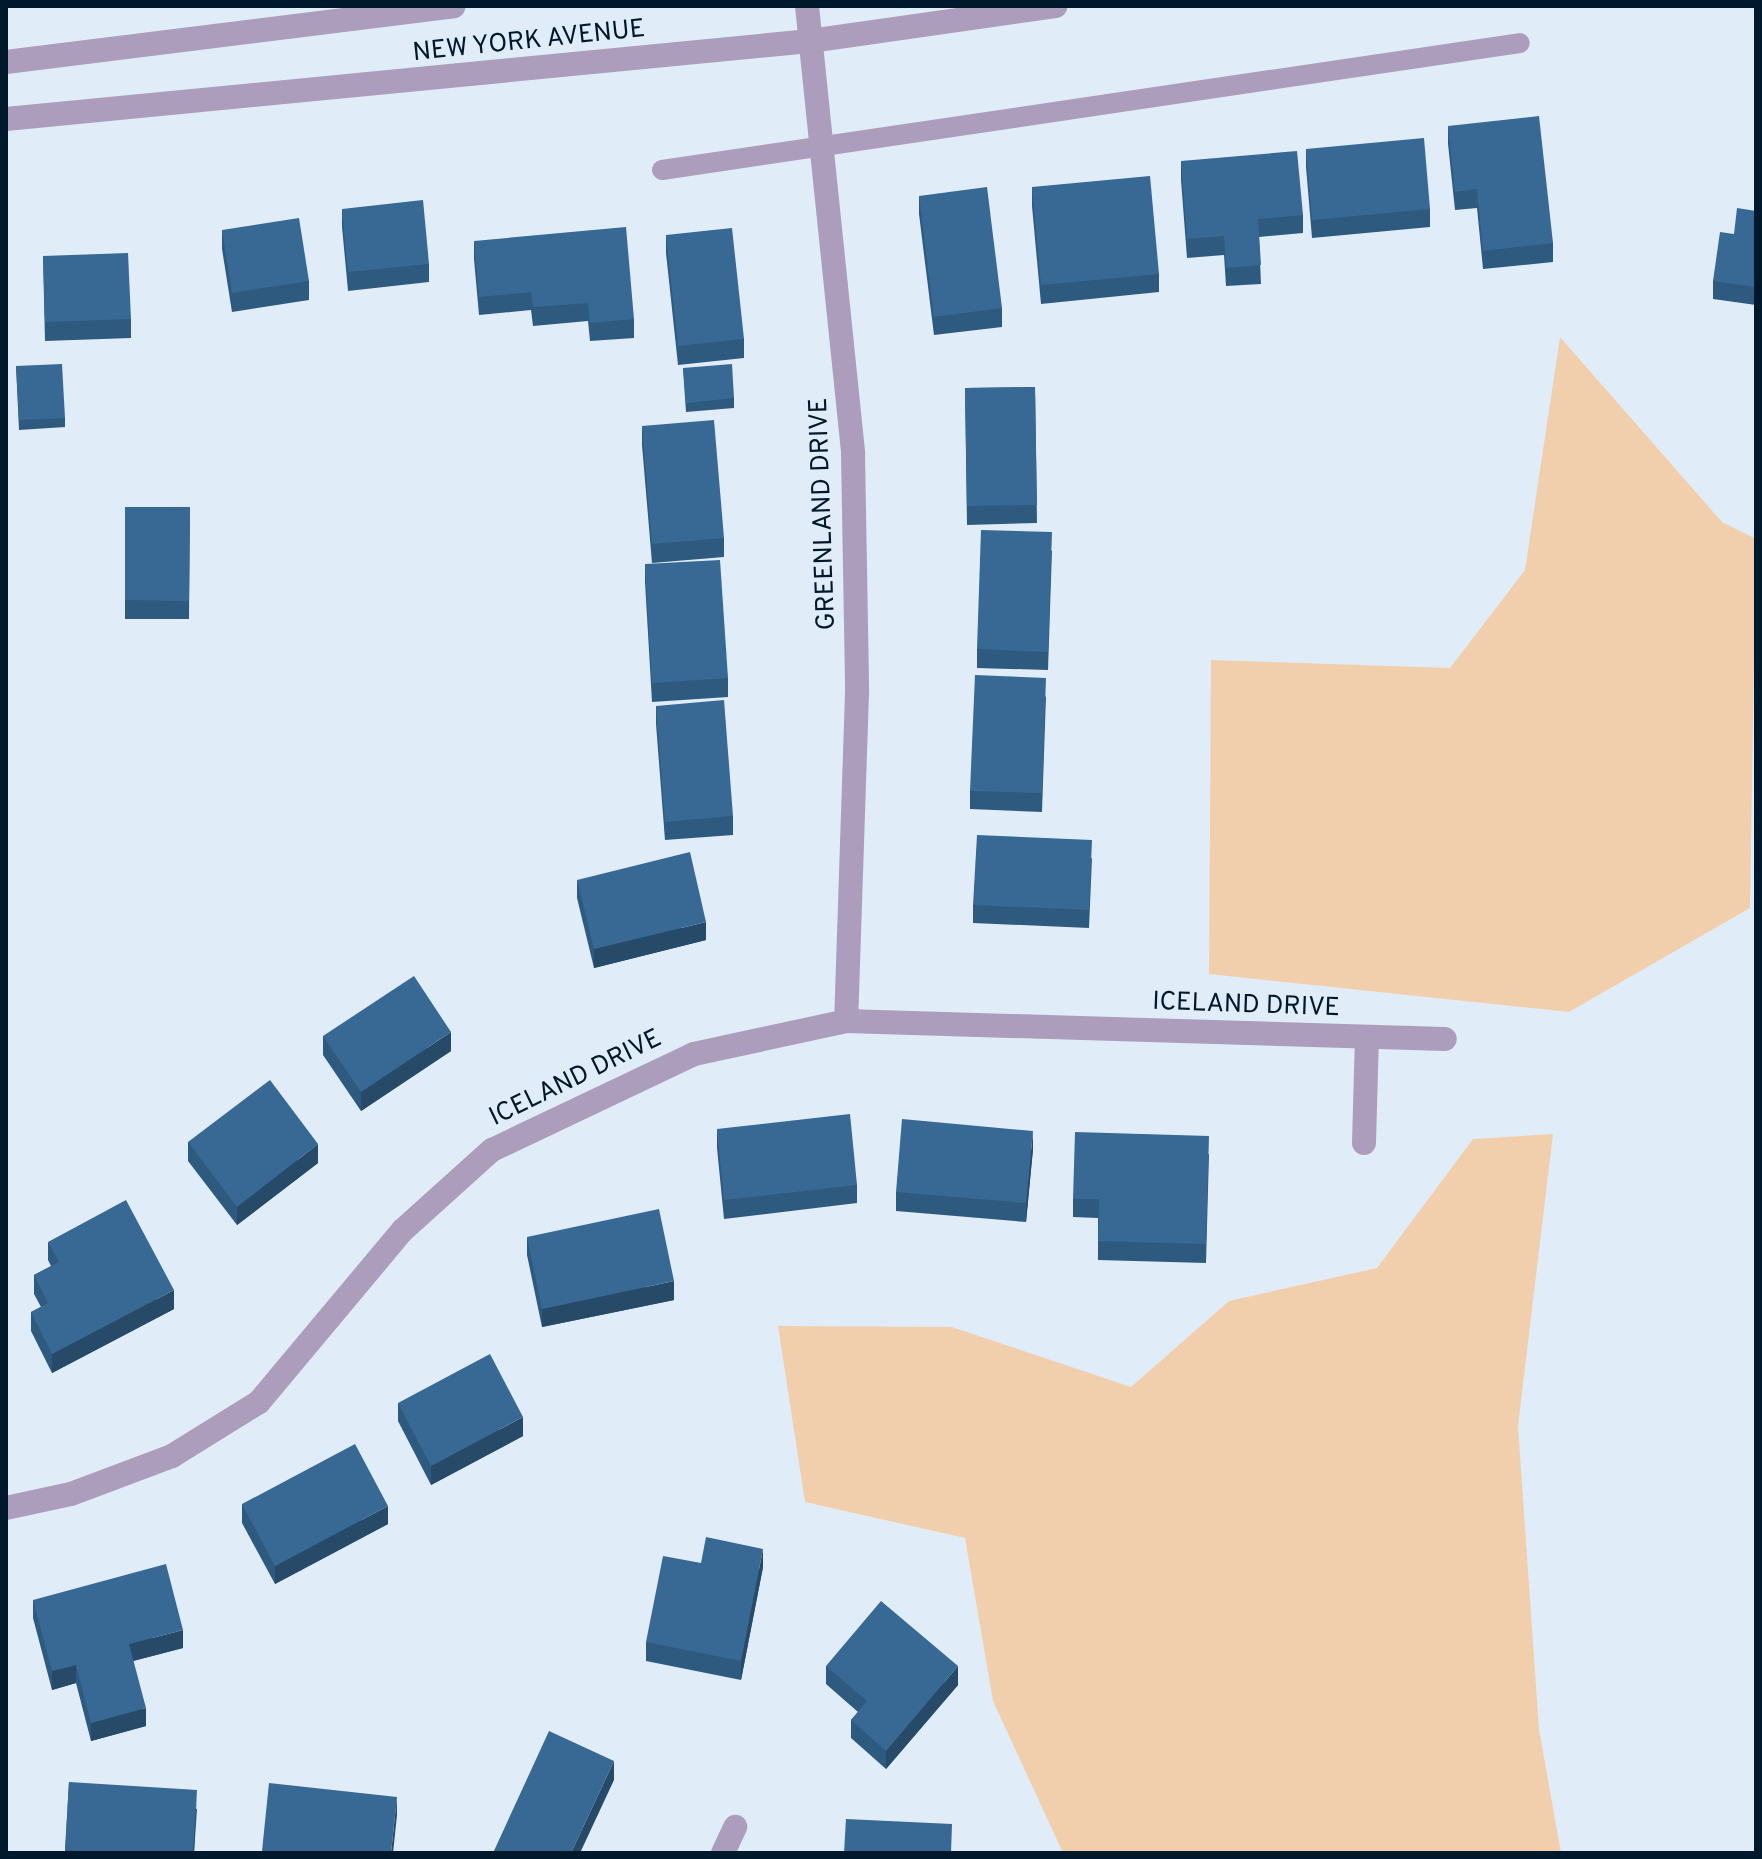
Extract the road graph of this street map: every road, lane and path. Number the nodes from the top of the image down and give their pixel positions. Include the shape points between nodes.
1 (454, 6) edge
2 (807, 6) edge
3 (1056, 6) edge
4 (810, 41) junction
5 (1520, 43) dead end
6 (6, 62) edge
7 (6, 119) edge
8 (824, 151) junction
9 (662, 170) dead end
10 (846, 1021) junction
11 (1367, 1037) junction
12 (1445, 1039) dead end
13 (1364, 1143) dead end
14 (6, 1508) edge
15 (735, 1827) dead end
16 (723, 1853) edge

1 - 6 street, NEW YORK AVENUE
2 - 4 street, GREENLAND DRIVE
3 - 4 street, NEW YORK AVENUE
4 - 7 street, NEW YORK AVENUE
4 - 8 street, GREENLAND DRIVE
5 - 8 lane
8 - 9 lane
8 - 10 street, GREENLAND DRIVE via 853,453 857,583
10 - 11 street, ICELAND DRIVE
10 - 14 street, ICELAND DRIVE via 694,1054 492,1150 403,1230 259,1402 172,1456 71,1494
11 - 12 street, ICELAND DRIVE
11 - 13 street
15 - 16 street

